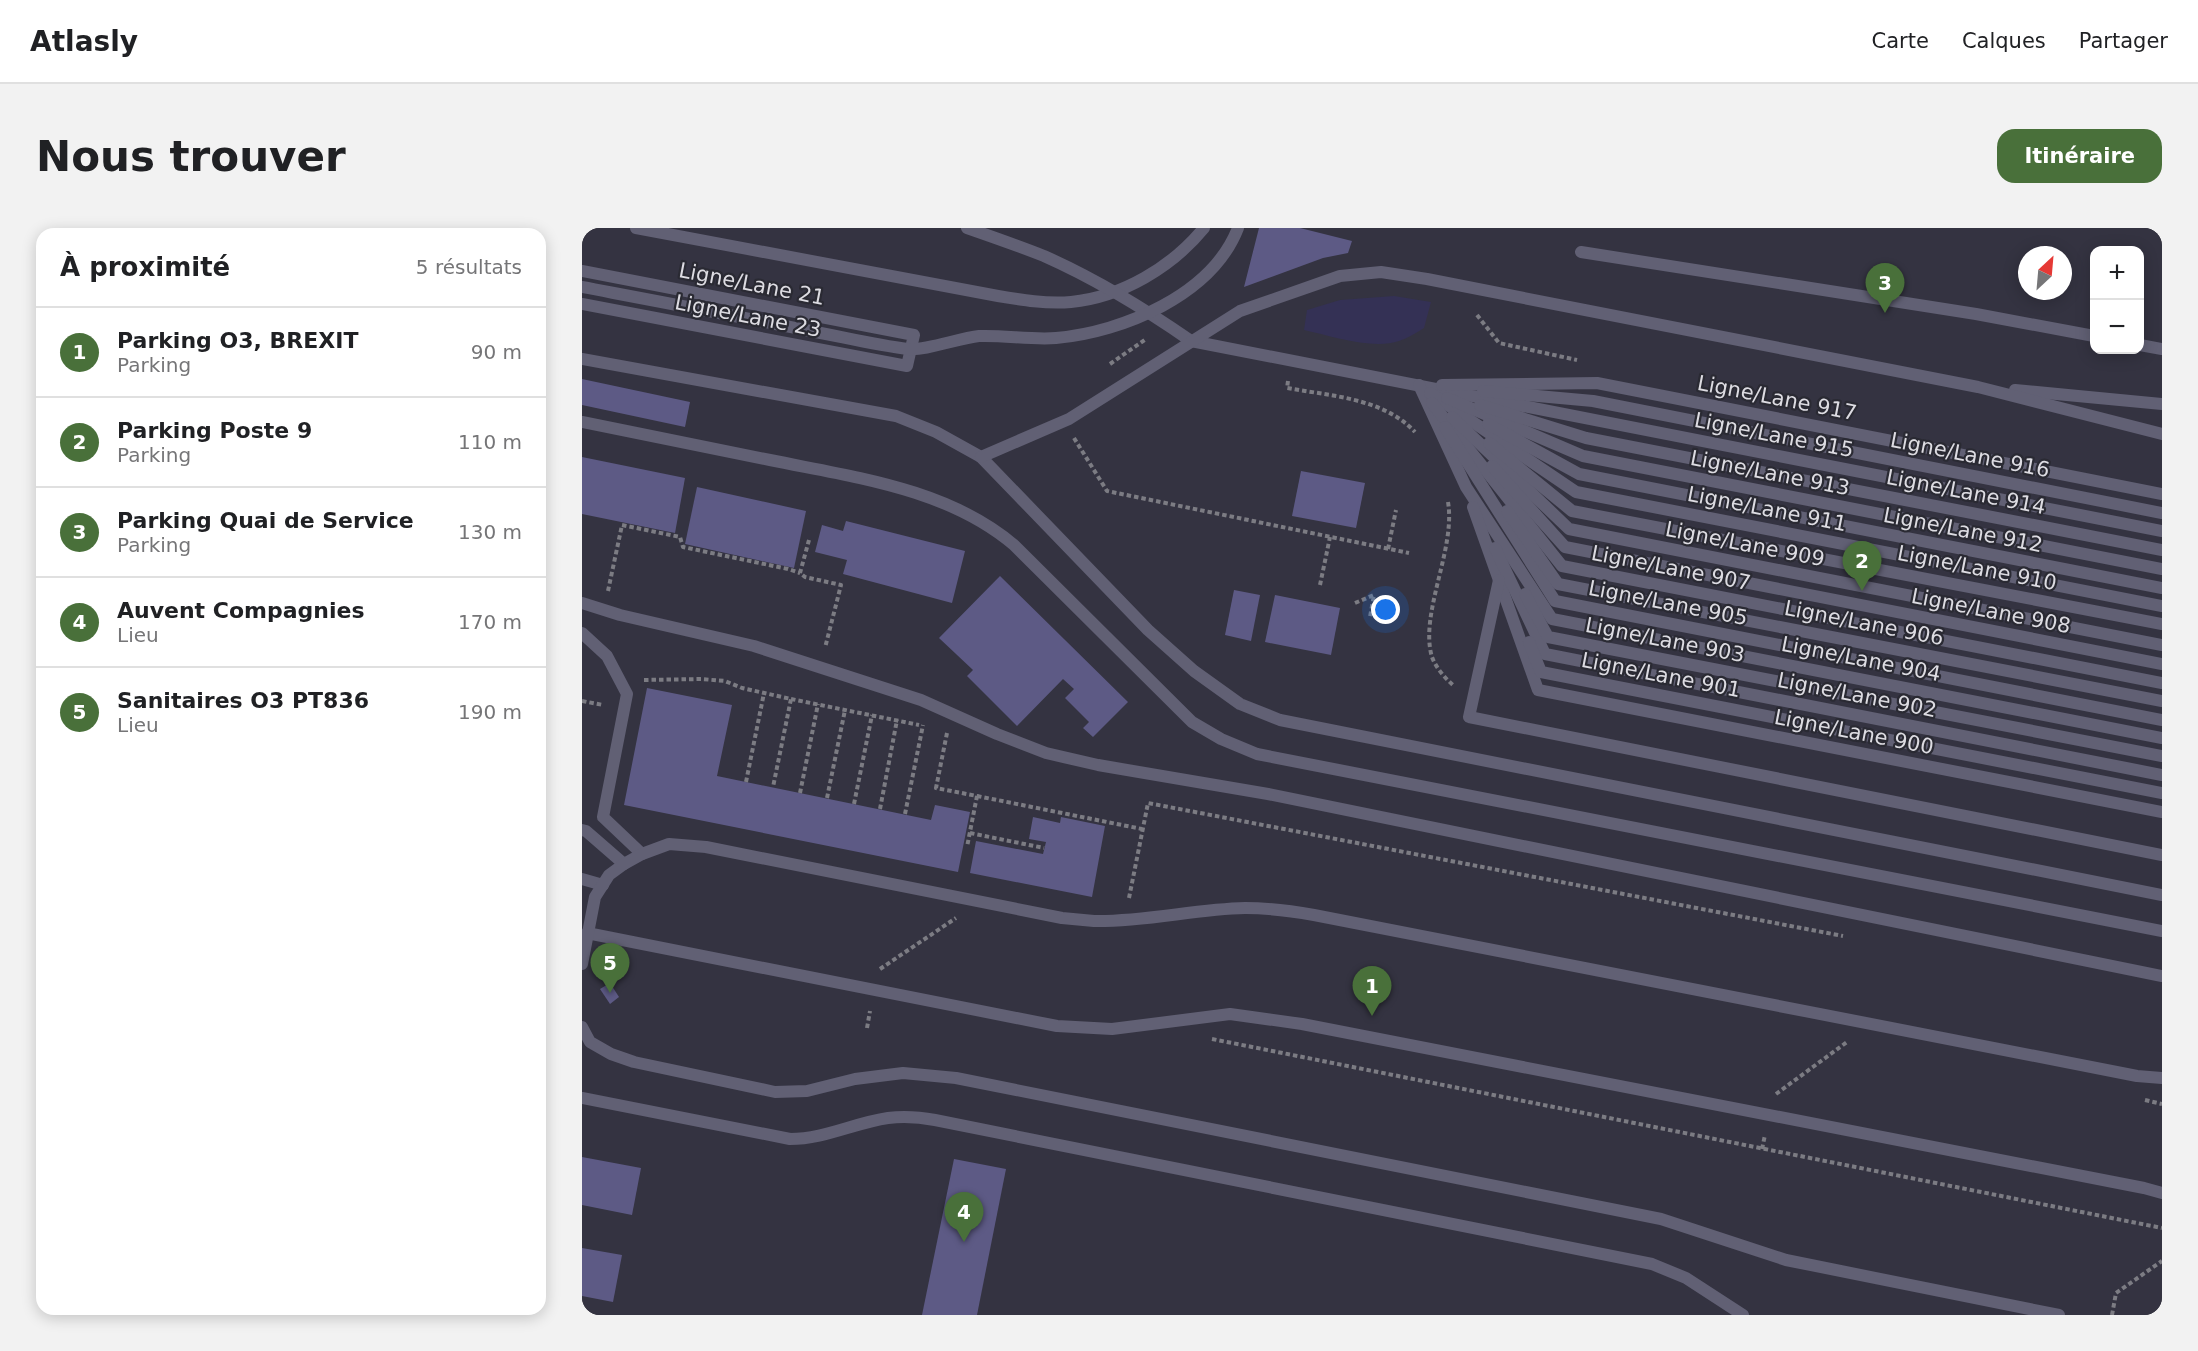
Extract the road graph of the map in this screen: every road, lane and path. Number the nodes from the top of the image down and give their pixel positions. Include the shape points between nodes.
1 (636, 228) edge
2 (967, 228) edge
3 (1204, 228) edge
4 (1238, 228) edge
5 (1581, 252) dead end
6 (582, 271) edge
7 (582, 287) edge
8 (1114, 292) junction
9 (582, 304) edge
10 (1150, 312) junction
11 (2090, 335) edge
12 (1191, 341) junction
13 (2144, 346) edge
14 (2162, 349) edge
15 (910, 350) junction
16 (582, 359) edge
17 (1419, 385) junction
18 (1978, 387) junction
19 (2162, 405) edge
20 (582, 422) edge
21 (2162, 434) edge
22 (1072, 436) dead end
23 (981, 457) junction
24 (1466, 487) junction
25 (2162, 494) edge
26 (1396, 510) dead end
27 (2162, 513) edge
28 (2162, 531) edge
29 (1330, 537) junction
30 (809, 540) dead end
31 (1388, 549) junction
32 (2162, 550) edge
33 (1409, 553) dead end
34 (2162, 569) edge
35 (800, 573) junction
36 (1499, 579) junction
37 (1320, 585) dead end
38 (2162, 588) edge
39 (606, 599) dead end
40 (582, 603) edge
41 (1355, 603) dead end
42 (2162, 606) edge
43 (1370, 617) dead end
44 (2162, 624) edge
45 (582, 633) edge
46 (2162, 645) edge
47 (825, 650) dead end
48 (2162, 664) edge
49 (643, 680) dead end
50 (2162, 683) edge
51 (764, 693) junction
52 (791, 699) junction
53 (2162, 701) edge
54 (818, 704) junction
55 (845, 710) junction
56 (872, 715) junction
57 (897, 720) junction
58 (2162, 720) edge
59 (923, 725) junction
60 (931, 727) dead end
61 (939, 729) dead end
62 (2162, 738) edge
63 (2162, 756) edge
64 (2162, 775) edge
65 (746, 782) dead end
66 (773, 787) dead end
67 (800, 793) dead end
68 (2162, 793) edge
69 (977, 796) junction
70 (827, 798) dead end
71 (854, 804) dead end
72 (880, 809) dead end
73 (2162, 812) edge
74 (905, 814) dead end
75 (1142, 829) junction
76 (582, 830) edge
77 (969, 833) junction
78 (967, 847) dead end
79 (1044, 848) dead end
80 (642, 854) junction
81 (2162, 855) edge
82 (624, 864) junction
83 (582, 879) edge
84 (1132, 879) dead end
85 (603, 885) junction
86 (2162, 895) edge
87 (946, 914) dead end
88 (2162, 931) edge
89 (587, 933) junction
90 (1847, 936) dead end
91 (582, 959) edge
92 (2162, 976) edge
93 (874, 991) junction
94 (582, 1027) edge
95 (867, 1028) dead end
96 (1202, 1037) dead end
97 (1836, 1040) dead end
98 (2137, 1076) junction
99 (2162, 1077) edge
100 (2162, 1086) edge
101 (582, 1098) edge
102 (2139, 1099) dead end
103 (2162, 1104) edge
104 (1768, 1115) junction
105 (1762, 1149) junction
106 (2162, 1193) edge
107 (2162, 1228) edge
108 (2162, 1262) edge
109 (1743, 1315) edge
110 (2059, 1315) edge
111 (2112, 1315) edge

1 - 8 lane via 1028,301 1069,302
2 - 8 lane via 1045,257
3 - 8 lane via 1157,270
4 - 10 lane via 1230,246 1202,278
5 - 11 lane
6 - 15 lane, Ligne/Lane 21 via 914,335
7 - 15 lane
8 - 10 lane
9 - 15 lane, Ligne/Lane 23 via 907,366
10 - 12 lane
10 - 15 lane via 1084,334 1055,338 980,336
12 - 17 lane
12 - 18 lane via 1240,311 1322,280 1381,272
12 - 23 lane via 1069,419
13 - 14 lane
16 - 23 lane via 896,416
17 - 24 lane
17 - 25 lane, Ligne/Lane 917 via 1597,383
17 - 27 lane, Ligne/Lane 916 via 1593,401
17 - 28 lane, Ligne/Lane 915
17 - 32 lane, Ligne/Lane 914 via 1586,438
17 - 34 lane, Ligne/Lane 913 via 1583,456
17 - 38 lane, Ligne/Lane 912 via 1579,474
17 - 42 lane, Ligne/Lane 911 via 1576,492
17 - 44 lane, Ligne/Lane 910 via 1572,511
17 - 46 lane, Ligne/Lane 909 via 1569,529
17 - 48 lane, Ligne/Lane 908 via 1565,548
17 - 50 lane, Ligne/Lane 907 via 1562,566
17 - 53 lane, Ligne/Lane 906 via 1558,584
17 - 58 lane, Ligne/Lane 905 via 1555,601
18 - 19 lane
18 - 21 lane
20 - 88 lane via 872,480 951,507 986,524 1014,545 1192,722 1221,740 1257,754
22 - 29 path via 1107,491
23 - 86 lane via 1148,630 1194,671 1240,704 1280,720
24 - 36 lane
24 - 62 lane, Ligne/Lane 904 via 1552,619
24 - 63 lane, Ligne/Lane 903 via 1548,637
24 - 64 lane, Ligne/Lane 902 via 1545,654
24 - 68 lane, Ligne/Lane 901 via 1541,672
26 - 31 path
29 - 31 path
29 - 37 path
30 - 35 path
31 - 33 path
35 - 39 path via 683,547 680,537 622,525
35 - 47 path via 841,585
36 - 73 lane, Ligne/Lane 900 via 1538,690
36 - 81 lane via 1469,717
40 - 92 lane via 754,646 921,700 1046,753 1088,763 1268,794
41 - 43 path via 1374,595
45 - 80 lane via 607,656 627,694 603,817
49 - 51 path via 725,681
51 - 52 path
51 - 65 path
52 - 54 path
52 - 66 path
54 - 55 path
54 - 67 path
55 - 56 path
55 - 70 path
56 - 57 path
56 - 71 path
57 - 59 path
57 - 72 path
59 - 60 path
59 - 74 path
61 - 69 path via 947,730 936,788
69 - 75 path
69 - 77 path
75 - 84 path
75 - 90 path via 1148,802
76 - 82 lane
77 - 78 path
77 - 79 path
80 - 82 lane
80 - 98 lane via 669,844 706,847 1062,918 1095,921 1246,908 1292,912
82 - 85 lane
83 - 85 lane
85 - 89 lane via 595,897
87 - 93 path via 958,917 878,970
89 - 91 lane
89 - 93 lane
93 - 95 path
93 - 104 lane via 1056,1026 1112,1029 1240,1015
94 - 110 lane via 590,1042 634,1062 775,1092 807,1091 903,1073 956,1078 1660,1219 1786,1260
96 - 105 path
97 - 104 path via 1847,1042 1771,1097
98 - 99 lane
98 - 100 lane
101 - 109 lane via 790,1139 818,1137 888,1118 935,1120 1652,1264 1686,1278
102 - 103 path
104 - 105 path
104 - 106 lane
105 - 107 path
108 - 111 path via 2116,1293

